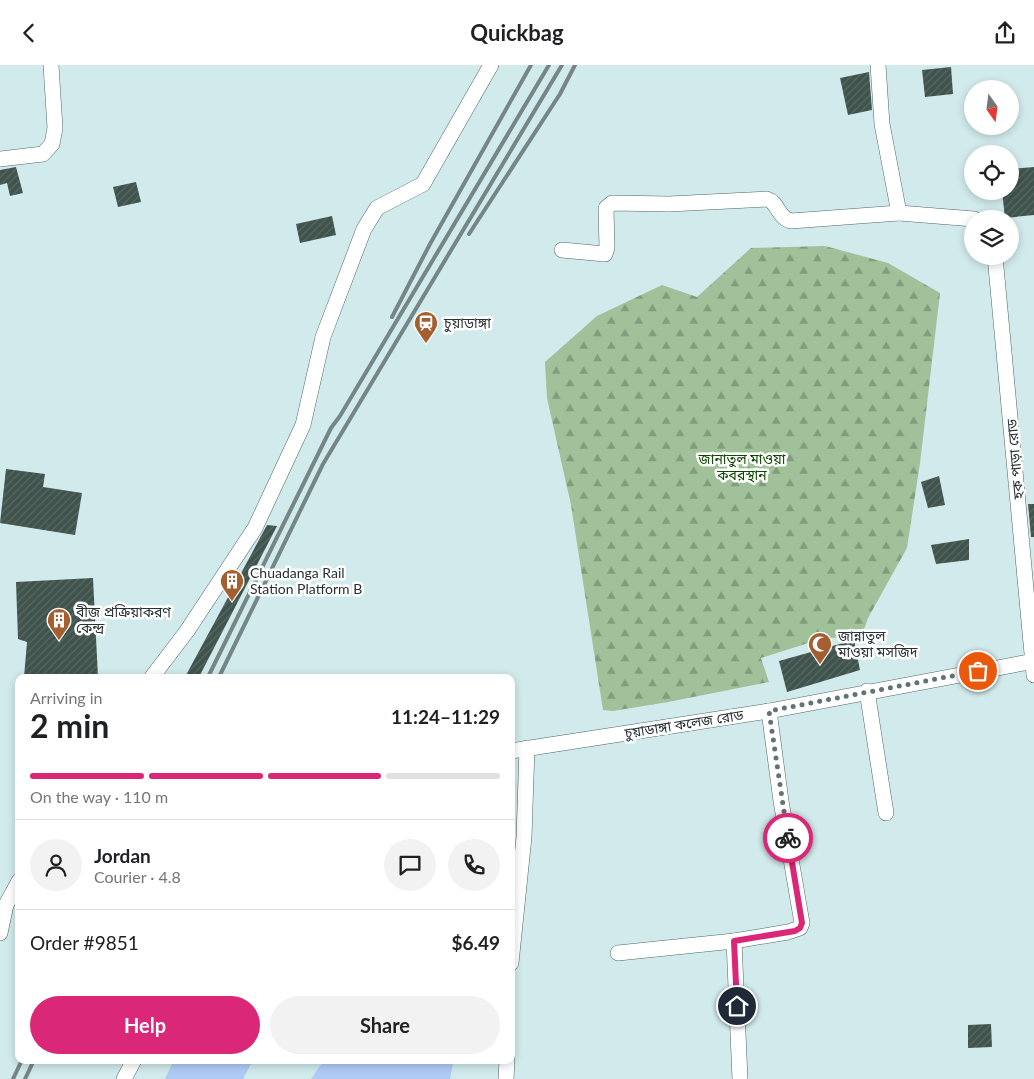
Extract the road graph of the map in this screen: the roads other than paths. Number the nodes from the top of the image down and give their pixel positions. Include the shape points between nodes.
1 (51, 65) edge
2 (491, 65) edge
3 (878, 65) edge
4 (0, 159) edge
5 (899, 213) junction
6 (964, 218) edge
7 (562, 251) dead end
8 (996, 265) edge
9 (1034, 661) edge
10 (154, 674) edge
11 (1034, 675) edge
12 (867, 691) junction
13 (769, 711) junction
14 (527, 748) junction
15 (515, 750) edge
16 (886, 813) dead end
17 (15, 888) edge
18 (515, 924) edge
19 (0, 933) edge
20 (734, 941) junction
21 (618, 953) dead end
22 (132, 1064) edge
23 (507, 1064) edge
24 (124, 1079) edge
25 (506, 1079) edge
26 (740, 1079) edge

1 - 4 street via 52,144 43,154
2 - 10 street via 423,184 377,208 364,229 323,337 303,425 255,528 187,631
3 - 5 street via 882,124
5 - 6 street
5 - 7 street via 791,221 781,216 774,203 767,199 612,203 606,208 608,248 605,254
8 - 9 street, হক পাড়া রোড
9 - 11 street, হক পাড়া রোড
9 - 12 street, চুয়াডাঙ্গা কলেজ রোড
12 - 13 street, চুয়াডাঙ্গা কলেজ রোড
12 - 16 street
13 - 14 street, চুয়াডাঙ্গা কলেজ রোড
13 - 20 street via 802,923 795,931
14 - 15 street, চুয়াডাঙ্গা কলেজ রোড
14 - 18 street via 524,837
17 - 19 street via 6,905
20 - 21 street
20 - 26 street
22 - 24 street
23 - 25 street

